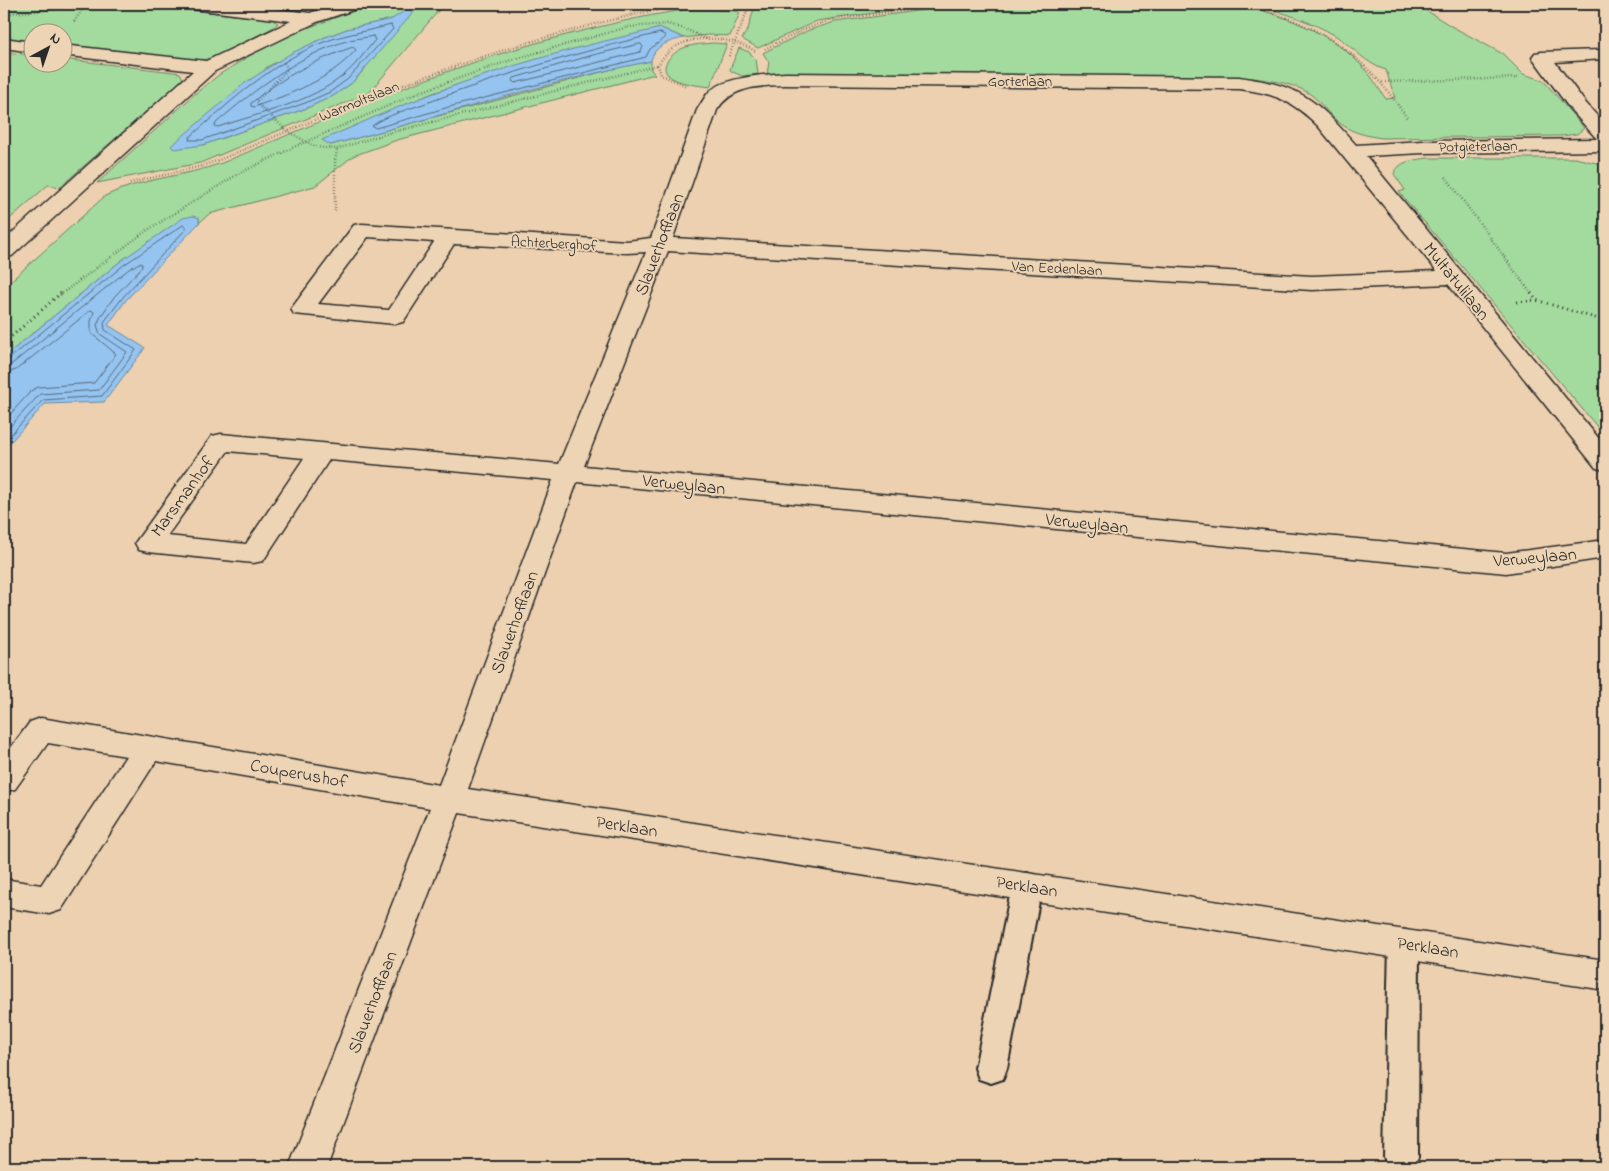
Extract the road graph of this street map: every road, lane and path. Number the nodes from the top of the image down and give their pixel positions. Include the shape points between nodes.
1 (193, 4) edge
2 (353, 4) edge
3 (957, 4) edge
4 (1243, 4) edge
5 (749, 6) edge
6 (312, 18) junction
7 (707, 39) junction
8 (735, 40) junction
9 (4, 43) edge
10 (22, 46) edge
11 (764, 50) dead end
12 (72, 51) edge
13 (758, 53) dead end
14 (1601, 55) dead end
15 (283, 62) dead end
16 (658, 65) junction
17 (208, 67) junction
18 (1557, 76) junction
19 (1382, 82) junction
20 (724, 92) junction
21 (1306, 103) joint
22 (287, 132) junction
23 (1605, 136) edge
24 (305, 141) junction
25 (1605, 145) edge
26 (1423, 147) junction
27 (337, 149) junction
28 (1351, 151) junction
29 (122, 184) dead end
30 (362, 230) junction
31 (448, 237) junction
32 (660, 244) junction
33 (4, 251) edge
34 (1454, 277) junction
35 (1605, 321) edge
36 (4, 342) edge
37 (320, 452) junction
38 (1605, 462) edge
39 (568, 473) junction
40 (1605, 549) edge
41 (149, 747) junction
42 (4, 780) edge
43 (449, 799) junction
44 (1027, 886) junction
45 (4, 893) edge
46 (1404, 944) junction
47 (1605, 975) edge
48 (991, 1068) dead end
49 (1401, 1156) dead end
50 (308, 1167) edge

1 - 6 street
2 - 6 street
3 - 11 path via 830,20
4 - 19 path via 1332,37 1357,55
5 - 8 path, Warmoltslaan
5 - 22 path, Warmoltslaan via 666,9 560,33 427,74
6 - 17 street
7 - 8 path
7 - 16 path via 677,46 668,51
7 - 24 path via 689,30 661,24 610,32 461,77 388,104
8 - 13 path
8 - 20 path, Warmoltslaan via 722,79
9 - 10 street
12 - 17 street
14 - 18 street via 1541,57
15 - 22 path via 288,69 256,102
16 - 20 path via 661,75 672,81
16 - 27 path via 629,70
17 - 33 street
18 - 19 path
18 - 23 street via 1577,106
19 - 26 path
20 - 21 street, Gorterlaan via 765,80 786,79 1239,83 1268,86
20 - 32 street, Slauerhofflaan via 707,110
21 - 28 street, Multatulilaan
22 - 24 path
22 - 29 path, Warmoltslaan via 202,166
24 - 27 path via 316,147
24 - 36 path via 238,174 141,235 75,282
25 - 26 street, Potgieterlaan
26 - 28 street, Potgieterlaan
26 - 35 path via 1536,300
27 - 30 path via 335,217
28 - 34 street, Multatulilaan
30 - 31 street, Achterberghof
30 - 31 street via 302,309 395,317
31 - 32 street, Achterberghof via 627,247
32 - 34 street, Van Eedenlaan via 1312,283
32 - 39 street, Slauerhofflaan
34 - 38 street, Multatulilaan
37 - 37 street, Marsmanhof via 253,554 148,543 221,442
37 - 39 street, Marsmanhof
39 - 40 street, Verweylaan via 1506,563
39 - 43 street, Slauerhofflaan
41 - 42 street, Couperushof via 41,730
41 - 43 street, Couperushof
41 - 45 street via 49,900
43 - 44 street, Perklaan
43 - 50 street, Slauerhofflaan
44 - 46 street, Perklaan
44 - 48 lane
46 - 47 street, Perklaan
46 - 49 lane

